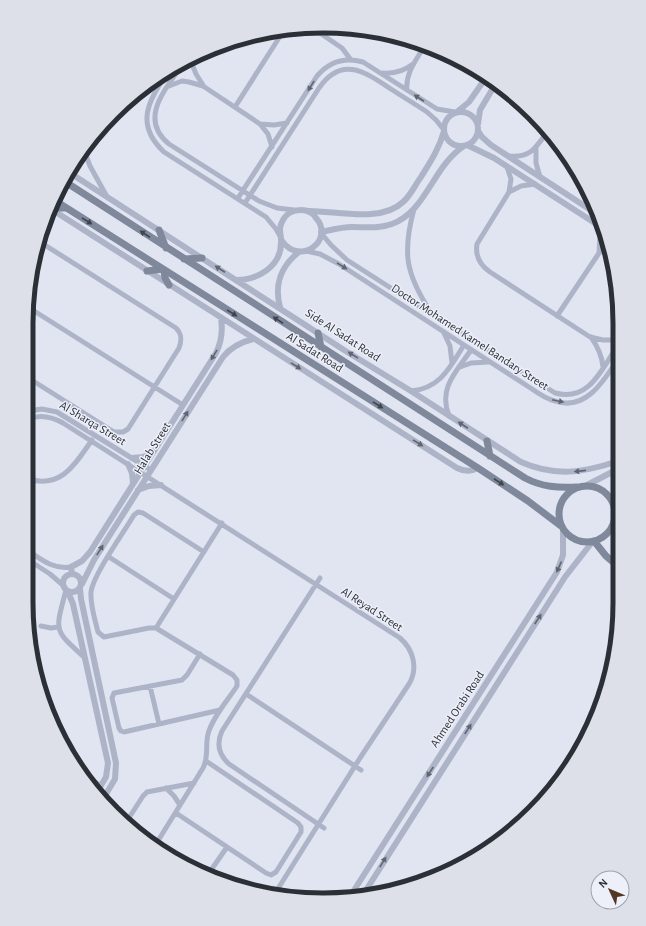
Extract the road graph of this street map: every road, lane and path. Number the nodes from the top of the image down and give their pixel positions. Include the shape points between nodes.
1 (320, 33) edge
2 (280, 36) edge
3 (422, 50) edge
4 (351, 60) junction
5 (333, 63) junction
6 (414, 63) junction
7 (192, 64) edge
8 (336, 72) junction
9 (177, 73) edge
10 (381, 73) junction
11 (483, 81) edge
12 (161, 83) edge
13 (168, 86) junction
14 (203, 86) junction
15 (493, 88) edge
16 (407, 90) junction
17 (154, 93) junction
18 (161, 97) junction
19 (235, 107) junction
20 (455, 112) junction
21 (287, 123) junction
22 (260, 124) junction
23 (478, 124) junction
24 (444, 130) junction
25 (478, 131) junction
26 (544, 136) edge
27 (465, 145) junction
28 (272, 147) junction
29 (536, 148) junction
30 (86, 156) edge
31 (508, 156) junction
32 (507, 166) junction
33 (74, 175) edge
34 (540, 177) junction
35 (69, 184) edge
36 (535, 184) junction
37 (243, 191) junction
38 (509, 192) junction
39 (106, 195) junction
40 (250, 195) junction
41 (238, 198) junction
42 (59, 203) edge
43 (246, 203) junction
44 (66, 208) junction
45 (57, 209) edge
46 (414, 209) junction
47 (590, 209) edge
48 (295, 211) junction
49 (307, 211) junction
50 (55, 212) edge
51 (596, 224) edge
52 (159, 230) junction
53 (321, 233) junction
54 (600, 237) edge
55 (281, 239) junction
56 (44, 245) edge
57 (166, 248) junction
58 (603, 250) edge
59 (306, 251) junction
60 (299, 252) junction
61 (599, 253) junction
62 (202, 258) junction
63 (184, 259) junction
64 (164, 270) junction
65 (147, 271) junction
66 (236, 280) junction
67 (169, 285) junction
68 (280, 307) junction
69 (34, 311) edge
70 (432, 314) junction
71 (557, 316) junction
72 (221, 318) junction
73 (442, 331) junction
74 (318, 333) junction
75 (590, 337) junction
76 (253, 339) junction
77 (613, 340) edge
78 (464, 345) junction
79 (321, 347) junction
80 (471, 350) junction
81 (613, 352) edge
82 (491, 362) junction
83 (452, 363) junction
84 (613, 366) edge
85 (459, 367) junction
86 (603, 367) junction
87 (33, 381) edge
88 (537, 382) junction
89 (155, 388) junction
90 (532, 389) junction
91 (411, 392) junction
92 (183, 405) junction
93 (33, 410) edge
94 (449, 416) junction
95 (33, 418) edge
96 (92, 440) junction
97 (487, 440) junction
98 (152, 453) junction
99 (490, 456) junction
100 (130, 461) junction
101 (613, 463) edge
102 (478, 468) junction
103 (142, 469) junction
104 (613, 472) edge
105 (149, 473) junction
106 (33, 480) edge
107 (133, 484) junction
108 (161, 485) junction
109 (587, 485) junction
110 (577, 487) junction
111 (138, 490) junction
112 (613, 502) edge
113 (222, 523) junction
114 (613, 526) edge
115 (562, 527) junction
116 (593, 541) junction
117 (204, 552) junction
118 (33, 554) edge
119 (109, 557) junction
120 (613, 562) edge
121 (33, 564) edge
122 (71, 567) junction
123 (72, 574) junction
124 (320, 578) dead end
125 (316, 584) junction
126 (81, 586) junction
127 (66, 589) junction
128 (174, 599) junction
129 (538, 602) junction
130 (546, 607) junction
131 (41, 626) dead end
132 (58, 627) junction
133 (156, 628) junction
134 (200, 654) junction
135 (85, 658) junction
136 (150, 686) junction
137 (246, 694) junction
138 (220, 710) junction
139 (159, 724) junction
140 (206, 761) junction
141 (356, 766) junction
142 (362, 770) dead end
143 (95, 782) edge
144 (194, 783) junction
145 (101, 786) joint
146 (166, 788) junction
147 (105, 794) edge
148 (180, 805) junction
149 (176, 813) junction
150 (129, 818) edge
151 (319, 824) junction
152 (324, 828) dead end
153 (388, 836) junction
154 (158, 841) edge
155 (397, 841) junction
156 (227, 847) junction
157 (211, 871) edge
158 (278, 889) edge
159 (366, 890) edge
160 (353, 891) edge

1 - 4 street via 342,48
2 - 19 street
3 - 6 street
4 - 5 street
4 - 10 street via 368,64
5 - 8 street
5 -> 21 street via 317,76
6 - 10 street via 395,73
6 - 16 street via 407,79
7 - 14 street
8 - 24 street via 351,69 365,72 427,112
8 - 40 street via 319,88
9 - 13 street
10 - 16 street
11 - 20 street via 469,102
12 - 17 street
13 - 14 street via 189,82
13 - 18 street
14 - 19 street
15 - 23 street via 480,110
20 -> 16 street via 437,108
17 - 18 street
17 - 41 street via 147,117 150,133 158,147
18 - 37 street via 154,119 158,134 163,140
19 - 22 street
20 - 23 street via 469,113
20 - 24 street via 445,121
21 - 22 street
21 - 28 street
22 - 28 street via 268,134
23 - 25 street
24 - 27 street via 450,143
24 - 49 street via 436,153 409,195 396,207 372,214
25 - 27 street via 475,139
25 - 31 street via 486,142
26 - 29 street
27 - 32 street
27 - 46 street via 447,161
28 - 37 street
29 - 31 street via 523,155
29 - 34 street via 536,163
30 - 39 street
31 - 34 street
32 - 36 street
32 - 38 street via 511,179
33 - 39 street, Side Al Sadat Road
34 - 47 street
57 -> 35 main road, Al Sadat Road
36 - 38 street
36 - 51 street
37 - 40 street
37 - 41 street
38 - 71 street via 479,238 477,256 490,272
39 - 52 street, Side Al Sadat Road
40 - 43 street
40 - 48 street via 272,207
41 - 43 street
42 - 44 main road, Al Sadat Road
43 - 55 street via 266,217
44 - 45 main road
44 -> 64 main road, Al Sadat Road
46 - 53 street via 400,220 384,226 342,228
46 - 70 street via 408,238 408,263 416,288
48 - 49 street
48 - 55 street via 284,218 279,230
49 - 53 street via 318,219
50 - 65 street
52 - 57 main road
52 - 62 street, Side Al Sadat Road
53 - 59 street via 317,245
53 - 70 street, Doctor Mohamed Kamel Bandary Street via 347,260
54 - 61 street
55 - 60 street via 289,249
55 - 66 street via 281,248 275,262 265,272 251,279
56 - 89 street via 179,332 182,342 180,348
57 - 63 main road, Al Sadat Road
58 - 61 street
59 - 60 street
59 -> 73 street, Doctor Mohamed Kamel Bandary Street via 320,254 339,264
60 - 68 street via 288,262 281,274 277,290
61 - 71 street
62 - 63 main road
66 -> 62 street, Side Al Sadat Road
79 -> 63 main road, Al Sadat Road
64 - 65 main road
64 - 67 main road
64 -> 102 main road, Al Sadat Road
65 - 67 street
66 - 68 street, Side Al Sadat Road
67 - 72 street
68 - 74 street, Side Al Sadat Road
69 - 89 street
70 - 88 street, Doctor Mohamed Kamel Bandary Street
71 - 75 street
72 - 76 street
72 -> 92 street, Halab Street via 220,346
73 - 78 street, Doctor Mohamed Kamel Bandary Street
73 - 83 street via 450,346
74 - 79 main road
91 -> 74 street, Side Al Sadat Road
75 - 77 street
75 - 86 street via 601,354
76 -> 102 street via 457,468 465,471
105 -> 76 street, Halab Street via 223,357 240,343
78 - 80 street, Doctor Mohamed Kamel Bandary Street
78 - 83 street
79 - 99 main road, Al Sadat Road
80 - 82 street, Doctor Mohamed Kamel Bandary Street
80 - 85 street
81 - 86 street, Doctor Mohamed Kamel Bandary Street
82 - 85 street via 471,362
82 - 90 street, Doctor Mohamed Kamel Bandary Street
83 - 91 street via 436,384 424,390
90 -> 84 street, Doctor Mohamed Kamel Bandary Street via 555,402 576,402 596,390
85 - 94 street via 445,393
86 - 88 street, Doctor Mohamed Kamel Bandary Street via 590,385 571,395 555,393
87 - 89 street via 118,433 128,429
88 - 90 street
89 - 92 street
91 - 94 street, Side Al Sadat Road
92 - 98 street, Halab Street
93 - 100 street, Al Sharqa Street via 57,412
97 -> 94 street, Side Al Sadat Road
95 - 96 street, Al Sharqa Street via 40,416 56,419
96 - 100 street, Al Sharqa Street
96 - 106 street via 73,467 60,477 47,481
97 - 99 main road
101 -> 97 street, Side Al Sadat Road via 585,471 551,471 521,462
98 - 100 street
98 - 103 street, Halab Street
99 - 110 main road, Al Sadat Road via 540,485
100 - 103 street, Al Sharqa Street
100 - 107 street
102 -> 115 main road, Al Sadat Road
103 - 105 street, Al Reyad Street
103 - 107 street, Halab Street
104 - 109 street
105 - 108 street, Al Reyad Street
105 - 111 street, Halab Street
107 - 122 street, Halab Street via 88,555 79,564
108 - 111 street
108 - 113 street, Al Reyad Street
109 - 110 main road
109 - 112 main road via 604,491
110 - 115 main road via 566,494 560,505 559,518
126 -> 111 street, Halab Street via 94,560
113 - 117 street
113 - 125 street, Al Reyad Street
114 - 116 main road via 601,538
115 - 116 main road via 574,539 583,542
115 -> 129 street, Ahmed Orabi Road via 562,561
116 - 120 main road
116 - 130 street, Ahmed Orabi Road
117 - 119 street via 138,512
117 - 128 street
118 - 122 street via 59,568
119 - 128 street
119 - 133 street via 92,588 99,633 104,637
121 - 127 street via 50,574
122 - 123 street
123 - 126 street via 80,578
123 - 127 street via 65,578
124 - 125 street
125 - 137 street
125 - 141 street, Al Reyad Street via 400,638 413,655 412,680
126 - 127 street via 73,593
126 - 147 street via 81,599 116,763 115,779
127 - 132 street
127 - 135 street via 73,604
128 - 133 street
129 - 130 street
129 -> 153 street, Ahmed Orabi Road
155 -> 130 street, Ahmed Orabi Road
131 - 132 street
132 - 135 street via 62,636
133 - 134 street
134 - 136 street via 184,678
134 - 138 street via 237,680 237,686
135 - 145 street via 108,764 106,777
136 - 139 street
136 - 139 street via 113,695 119,728 124,732
137 - 141 street
137 - 151 street via 220,737 221,755 229,764
138 - 139 street
138 - 140 street via 208,733
140 - 144 street
140 - 156 street via 298,823 301,830 276,872 271,875
141 - 142 street
141 - 151 street, Al Reyad Street
143 - 145 street
144 - 146 street
144 - 148 street
146 - 148 street
146 - 150 street via 145,794
148 - 149 street
149 - 154 street
149 - 156 street
151 - 152 street
151 - 158 street, Al Reyad Street
153 - 155 street
153 - 160 street, Ahmed Orabi Road
159 -> 155 street, Ahmed Orabi Road
156 - 157 street

